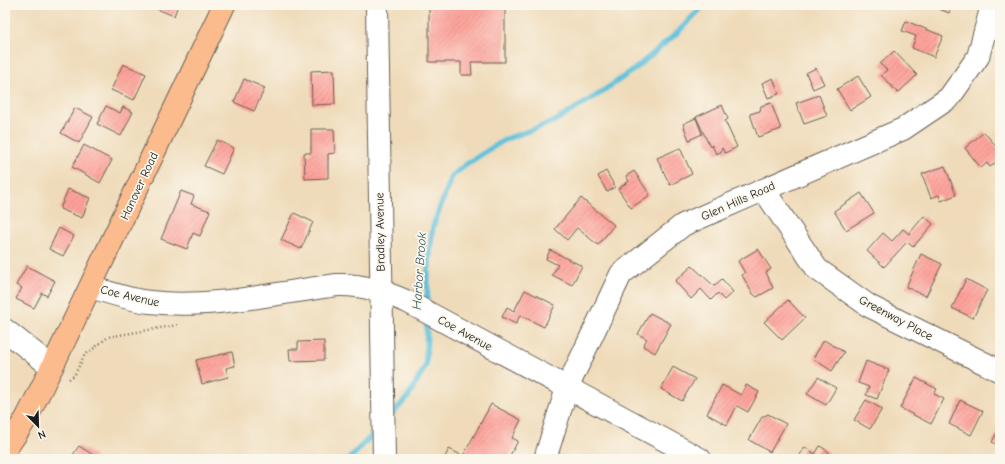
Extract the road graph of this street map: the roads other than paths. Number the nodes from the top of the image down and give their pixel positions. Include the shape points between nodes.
1 (224, 5) edge
2 (377, 5) edge
3 (992, 5) edge
4 (764, 190) junction
5 (91, 287) junction
6 (381, 291) junction
7 (5, 330) edge
8 (1000, 371) edge
9 (60, 373) junction
10 (567, 388) junction
11 (5, 450) edge
12 (384, 459) edge
13 (545, 459) edge
14 (700, 459) edge

1 - 5 main road, Hanover Road
2 - 6 street, Bradley Avenue
3 - 4 street, Glen Hills Road via 978,57 949,98 903,129
4 - 8 street, Greenway Place via 817,269 869,306
4 - 10 street, Glen Hills Road via 683,225 621,274
5 - 6 street, Coe Avenue via 134,299 176,304 350,284
5 - 9 main road, Hanover Road
6 - 10 street, Coe Avenue via 408,302
6 - 12 street, Bradley Avenue
7 - 9 street
9 - 11 main road, Hanover Road
10 - 13 street, Glen Hills Road
10 - 14 street, Coe Avenue

